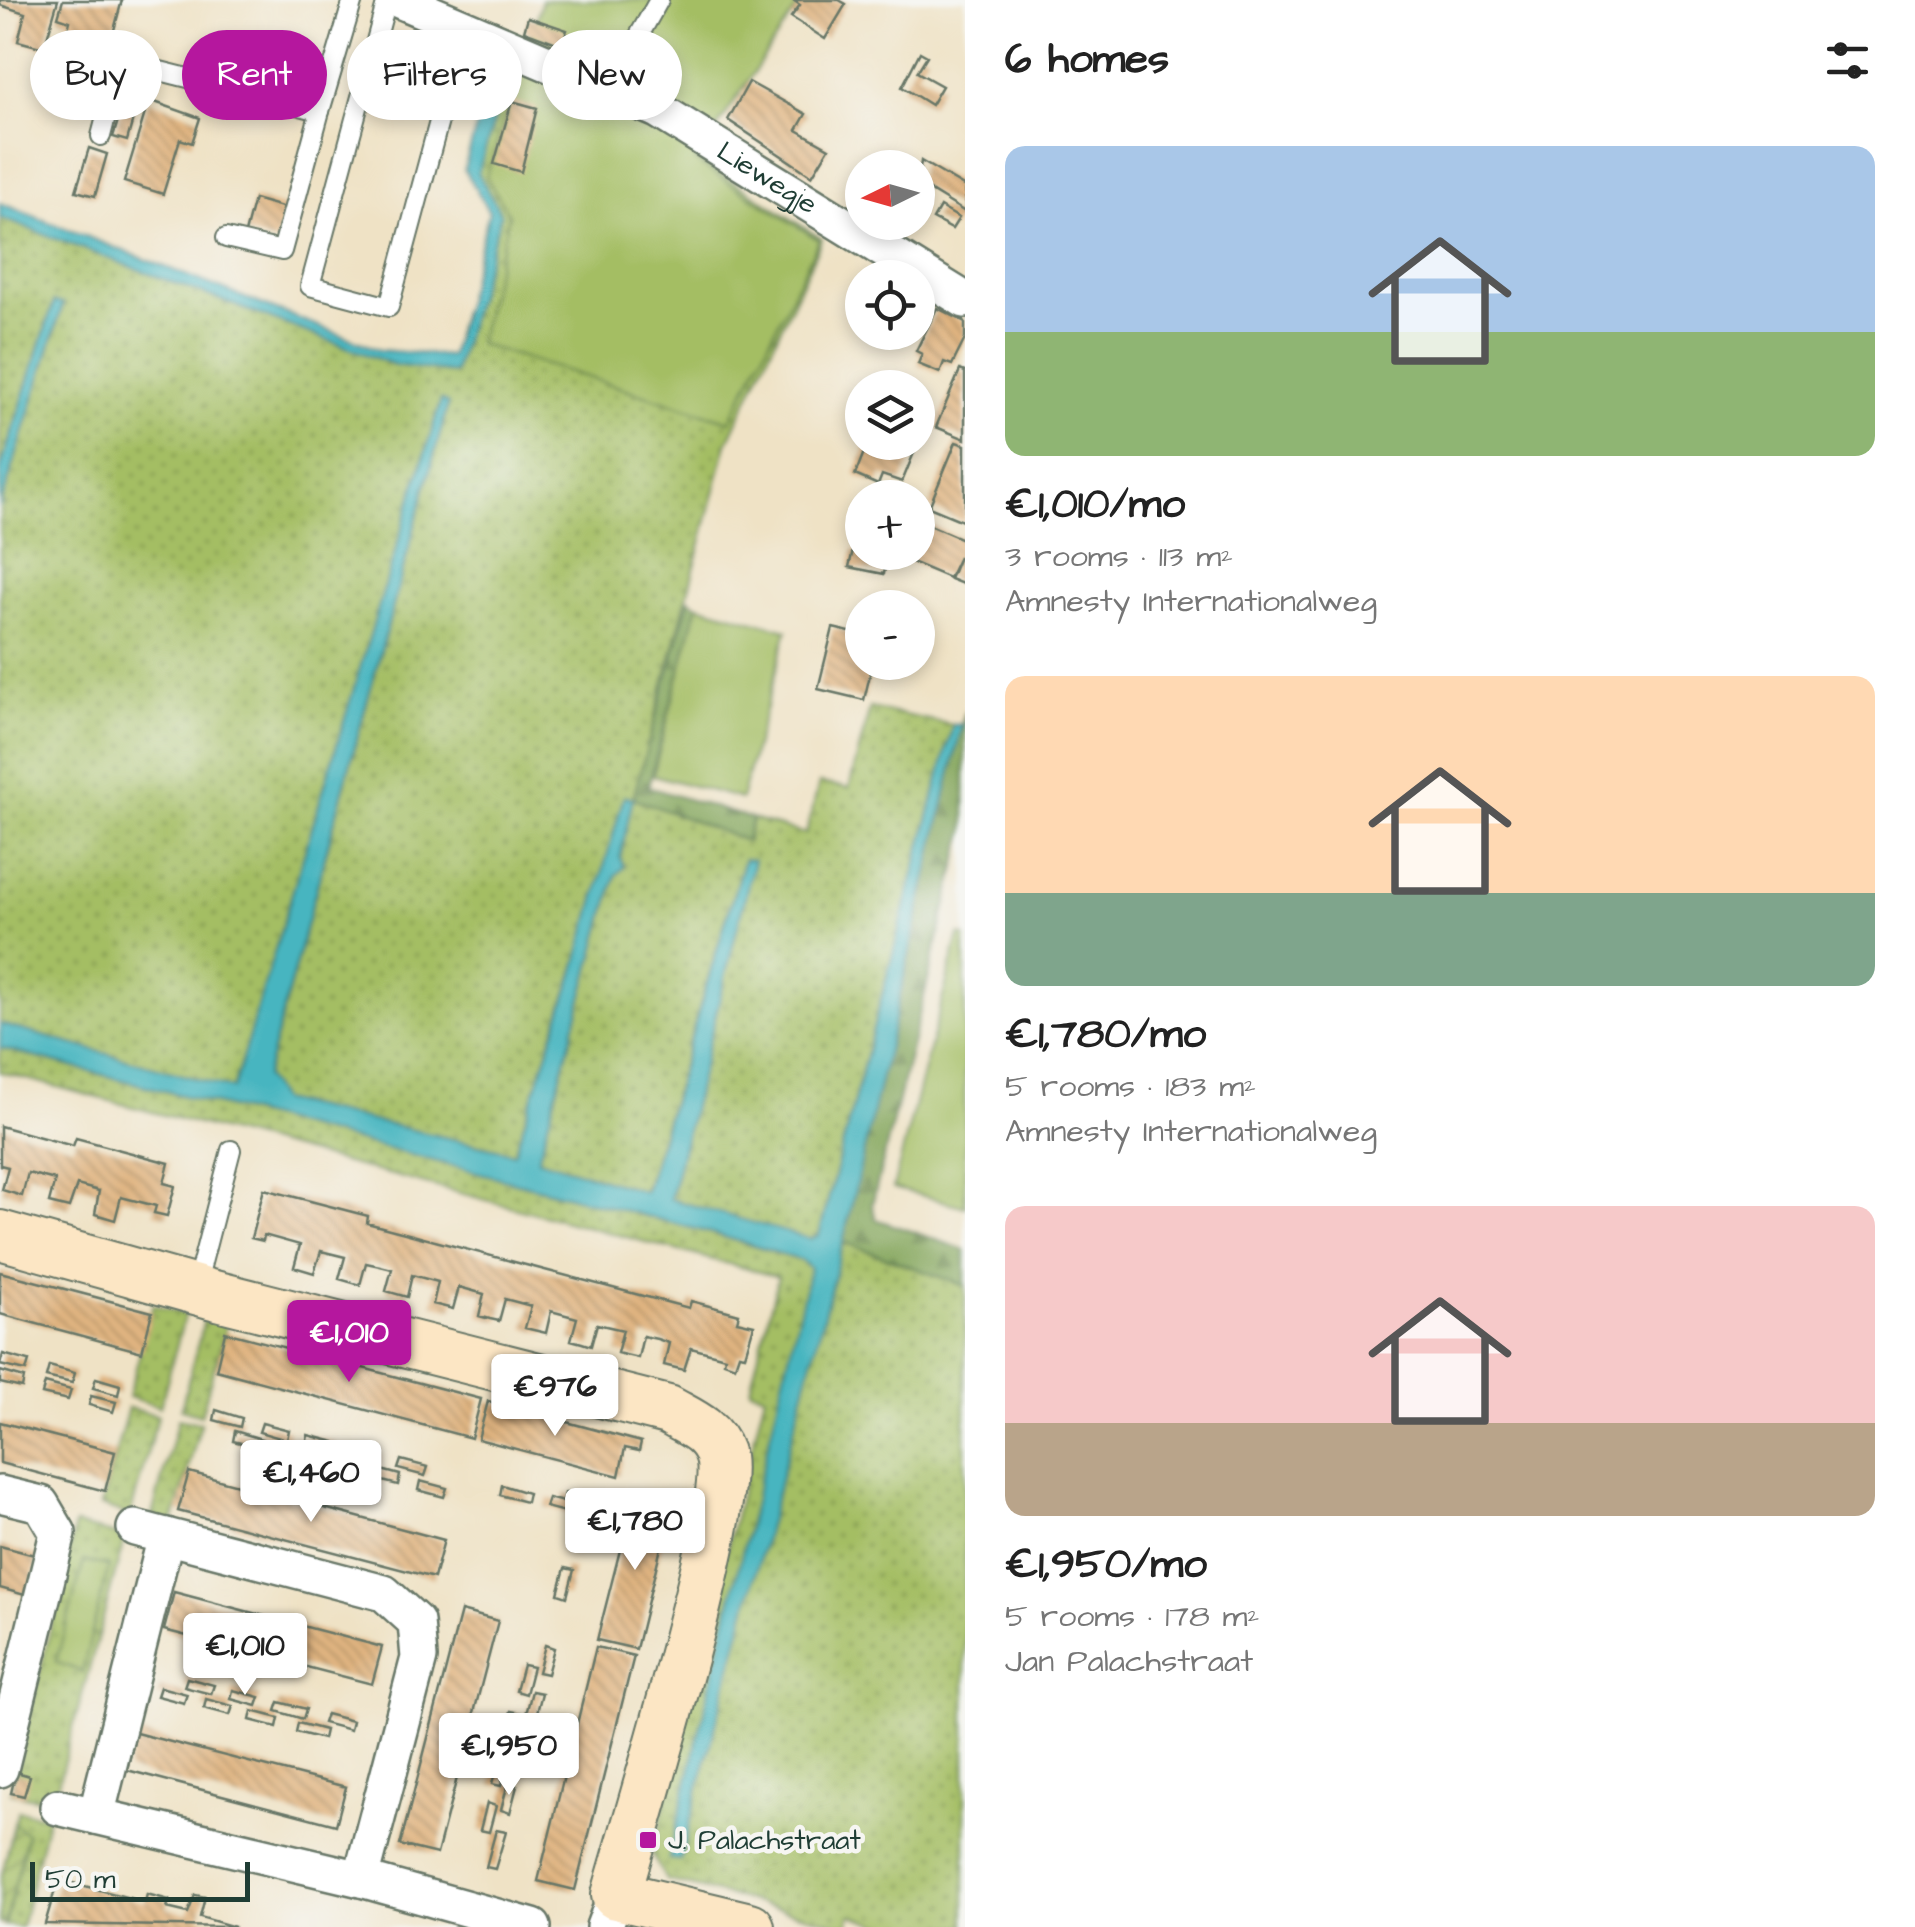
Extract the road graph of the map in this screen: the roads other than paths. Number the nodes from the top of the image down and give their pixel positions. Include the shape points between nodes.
1 (353, 0) edge
2 (387, 0) edge
3 (398, 0) edge
4 (660, 0) edge
5 (379, 30) edge
6 (643, 30) edge
7 (542, 59) edge
8 (182, 76) edge
9 (366, 78) joint
10 (327, 87) edge
11 (318, 120) edge
12 (674, 120) edge
13 (101, 136) dead end
14 (226, 238) dead end
15 (965, 300) edge
16 (231, 1150) dead end
17 (0, 1236) edge
18 (195, 1290) junction
19 (0, 1494) edge
20 (0, 1769) edge
21 (58, 1807) dead end
22 (96, 1816) junction
23 (361, 1878) junction
24 (610, 1911) edge
25 (533, 1927) edge
26 (750, 1927) edge

1 - 10 lane
2 - 5 lane
3 - 7 street, Liewegje
4 - 6 lane
8 - 13 lane via 132,64 116,80
9 - 9 lane via 310,286 389,307 446,100
11 - 14 lane via 282,251
12 - 15 street, Liewegje
16 - 18 lane
17 - 18 street
18 - 24 street via 668,1410 709,1434 721,1457 713,1536
19 - 20 street via 41,1504 58,1533
21 - 22 street
22 - 23 street
22 - 23 street via 150,1532 384,1593 416,1622 419,1658
23 - 25 street
24 - 26 street

